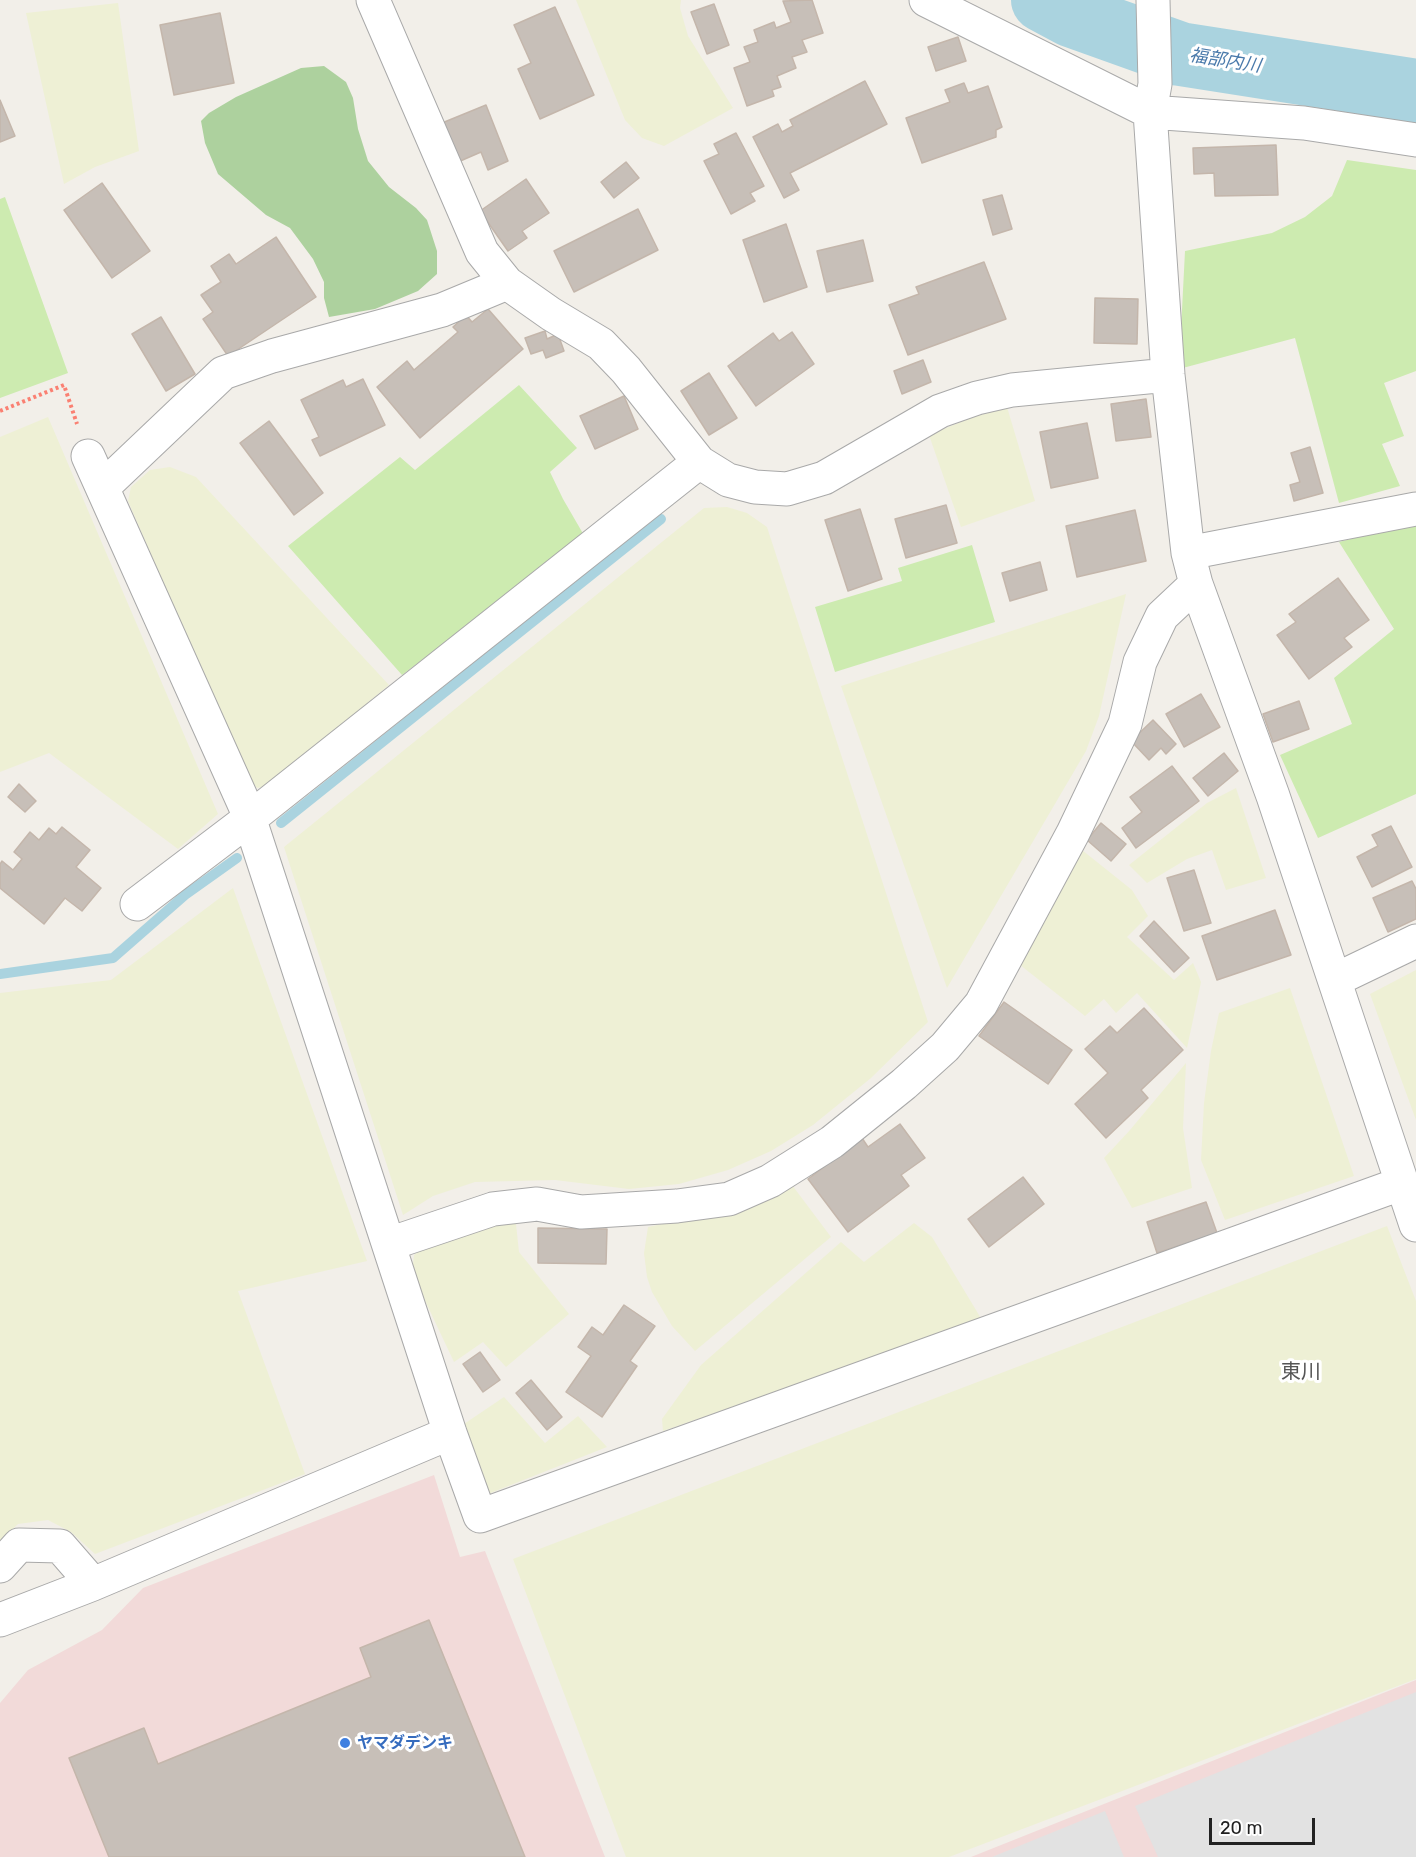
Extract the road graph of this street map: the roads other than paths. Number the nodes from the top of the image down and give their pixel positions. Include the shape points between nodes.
1 (373, 0) edge
2 (927, 0) edge
3 (1153, 0) edge
4 (1153, 98) junction
5 (1416, 140) edge
6 (507, 283) junction
7 (1168, 375) junction
8 (88, 456) road end
9 (699, 462) junction
10 (103, 487) junction
11 (1416, 509) edge
12 (1188, 553) junction
13 (1196, 584) junction
14 (249, 819) junction
15 (137, 904) dead end
16 (1416, 941) edge
17 (1335, 980) junction
18 (1403, 1183) junction
19 (1416, 1225) edge
20 (389, 1244) junction
21 (450, 1433) junction
22 (0, 1566) edge
23 (93, 1584) junction
24 (0, 1620) edge

1 - 6 street via 482,252
2 - 4 street
3 - 4 street
4 - 5 street
4 - 7 street
6 - 9 street via 601,344
6 - 10 street via 442,310 223,373
7 - 9 street via 1012,390 976,398 940,411 824,478 787,489 728,480
7 - 12 street
8 - 10 street
9 - 14 street
10 - 14 street
11 - 12 street
12 - 13 street
13 - 17 street via 1274,796
13 - 20 street via 1162,616 1140,662 1125,724 1073,833 981,1004 945,1047 850,1128 770,1181 729,1199 581,1212 537,1204 493,1209
14 - 15 street
14 - 20 street
16 - 17 street
17 - 18 street
18 - 19 street
18 - 21 street via 480,1516
20 - 21 street
21 - 23 street
22 - 23 street via 19,1545 60,1546
23 - 24 street

